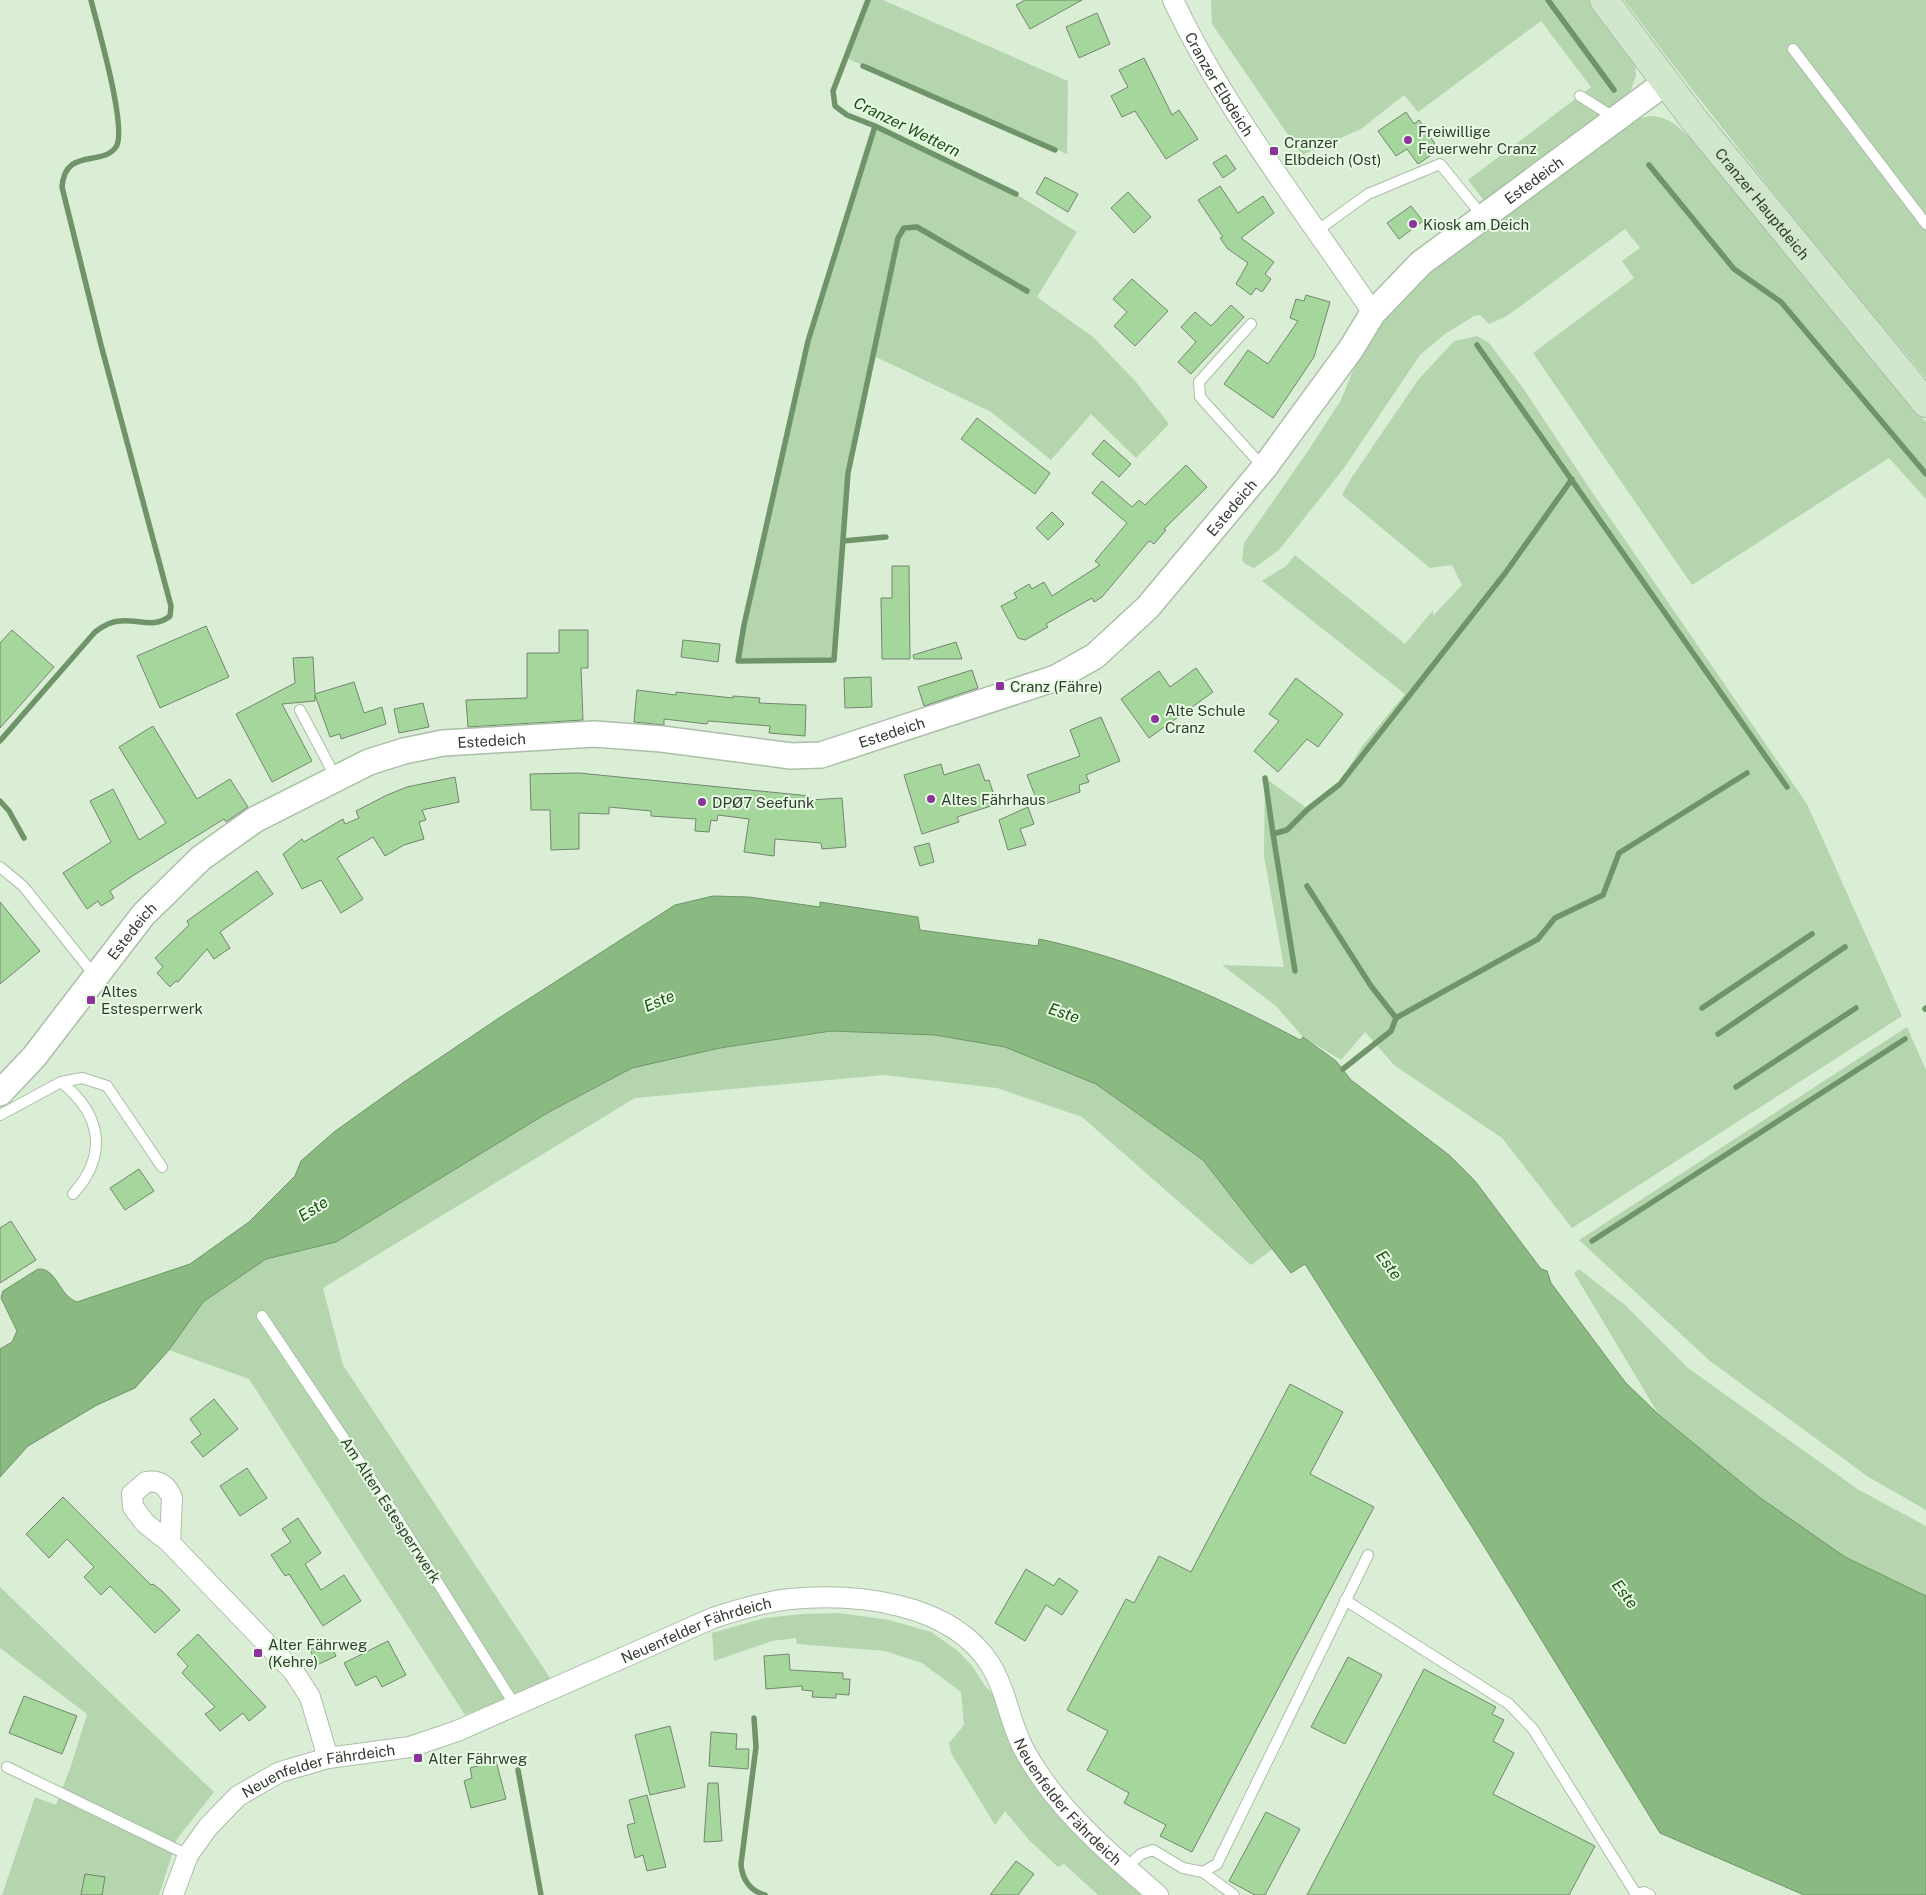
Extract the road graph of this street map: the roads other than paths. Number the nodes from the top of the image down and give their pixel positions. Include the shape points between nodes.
1 (1173, 0) edge
2 (1604, 0) edge
3 (1793, 49) dead end
4 (1666, 82) junction
5 (1580, 96) dead end
6 (1616, 118) junction
7 (1484, 218) junction
8 (1926, 224) edge
9 (1318, 230) junction
10 (1373, 313) junction
11 (1251, 324) dead end
12 (1926, 403) edge
13 (1264, 468) junction
14 (300, 710) dead end
15 (336, 778) junction
16 (0, 866) edge
17 (96, 977) junction
18 (61, 1082) junction
19 (0, 1093) edge
20 (0, 1115) edge
21 (162, 1167) dead end
22 (73, 1194) dead end
23 (262, 1316) dead end
24 (170, 1543) dead end
25 (1368, 1555) dead end
26 (1346, 1600) junction
27 (516, 1707) junction
28 (328, 1758) junction
29 (7, 1767) dead end
30 (188, 1855) junction
31 (1127, 1867) junction
32 (1203, 1872) junction
33 (173, 1895) edge
34 (1158, 1895) edge
35 (1234, 1895) edge
36 (1636, 1895) edge
37 (1650, 1895) edge

1 - 9 street, Cranzer Elbdeich via 1200,52 1251,135
2 - 4 main road, Cranzer Hauptdeich
3 - 8 lane
4 - 6 street, Estedeich
4 - 12 main road, Cranzer Hauptdeich
5 - 6 lane
6 - 7 street, Estedeich
7 - 9 lane via 1440,164 1368,194
7 - 10 street, Estedeich via 1420,263
9 - 10 street, Cranzer Elbdeich
10 - 13 street, Estedeich via 1351,349
11 - 13 lane via 1198,382 1200,397
13 - 15 street, Estedeich via 1148,606 1095,656 1056,678 821,755 791,756 662,739 594,734 443,743 370,762
14 - 15 lane
15 - 17 street, Estedeich via 256,819 201,858 143,915
16 - 17 lane via 22,886
17 - 19 street, Estedeich via 34,1057
18 - 20 lane
18 - 21 lane via 82,1078 107,1086
18 - 22 lane via 86,1106 95,1126 94,1162
23 - 27 lane, Am Alten Estesperrwerk via 417,1550
24 - 28 street via 294,1672 310,1697
25 - 26 lane
26 - 32 lane via 1217,1864
26 - 36 lane via 1509,1704 1533,1729
27 - 28 street, Neuenfelder Fährdeich via 410,1748
27 - 31 street, Neuenfelder Fährdeich via 691,1626 737,1610 788,1599 827,1598 868,1600 911,1610 946,1624 978,1649 999,1679 1020,1741 1042,1777 1065,1807
28 - 30 street, Neuenfelder Fährdeich via 280,1772 238,1796 208,1827
29 - 30 lane
30 - 33 street, Neuenfelder Fährdeich
31 - 32 lane via 1142,1854 1153,1850 1183,1868
31 - 34 street, Neuenfelder Fährdeich
32 - 35 lane
36 - 37 lane via 1644,1892

